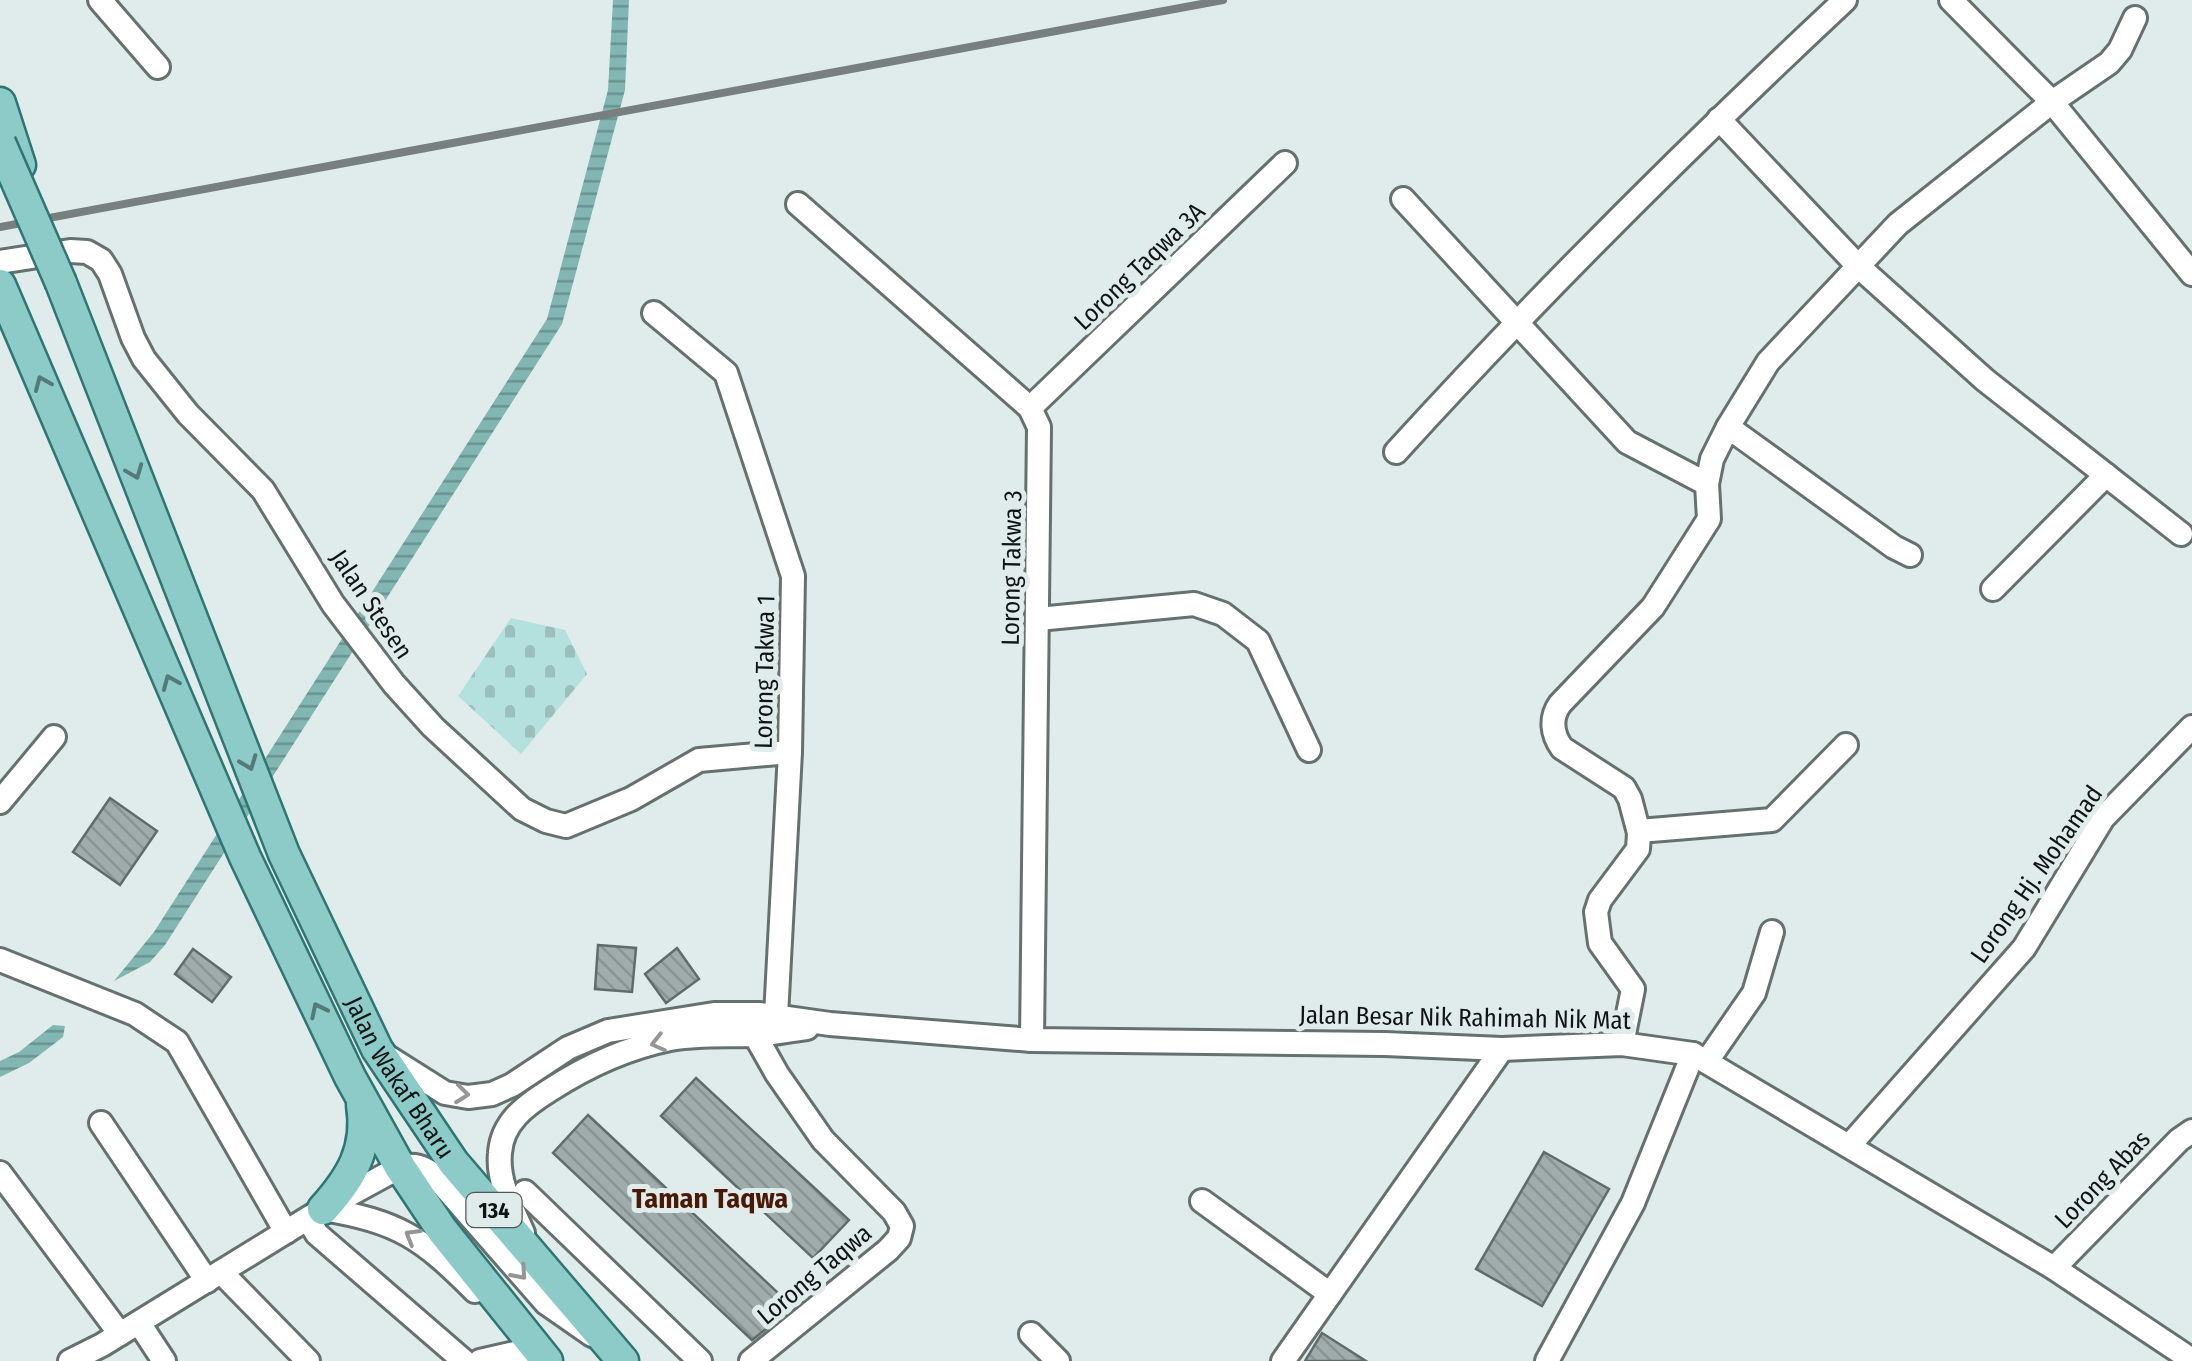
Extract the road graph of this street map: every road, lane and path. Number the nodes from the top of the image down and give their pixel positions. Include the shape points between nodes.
1 (100, 0) edge
2 (1845, 0) edge
3 (1951, 0) edge
4 (2135, 18) dead end
5 (158, 67) dead end
6 (2052, 102) junction
7 (0, 104) edge
8 (1719, 119) junction
9 (10, 154) edge
10 (1285, 163) dead end
11 (1402, 199) dead end
12 (798, 204) dead end
13 (0, 262) edge
14 (1858, 266) junction
15 (2192, 274) edge
16 (2, 290) edge
17 (654, 314) dead end
18 (1515, 321) junction
19 (1030, 408) junction
20 (1728, 427) junction
21 (1396, 452) dead end
22 (2106, 475) junction
23 (1706, 484) junction
24 (2186, 528) edge
25 (2192, 555) edge
26 (1910, 556) dead end
27 (1993, 589) dead end
28 (1038, 619) junction
29 (2192, 727) edge
30 (54, 737) dead end
31 (1846, 745) dead end
32 (1309, 750) dead end
33 (790, 752) junction
34 (0, 802) edge
35 (1638, 830) junction
36 (1772, 932) dead end
37 (0, 960) edge
38 (776, 1016) junction
39 (830, 1024) junction
40 (755, 1034) junction
41 (1032, 1040) junction
42 (1622, 1044) junction
43 (377, 1049) junction
44 (1502, 1050) junction
45 (1700, 1058) junction
46 (361, 1098) junction
47 (101, 1123) dead end
48 (2192, 1131) edge
49 (1849, 1146) junction
50 (400, 1167) junction
51 (0, 1172) edge
52 (526, 1192) dead end
53 (1202, 1201) dead end
54 (316, 1214) junction
55 (286, 1232) junction
56 (534, 1257) junction
57 (2054, 1268) junction
58 (214, 1276) junction
59 (1330, 1294) junction
60 (130, 1328) junction
61 (1031, 1334) dead end
62 (542, 1355) edge
63 (618, 1355) edge
64 (2192, 1360) edge
65 (70, 1361) edge
66 (164, 1361) edge
67 (308, 1361) edge
68 (464, 1361) edge
69 (480, 1361) edge
70 (700, 1361) edge
71 (752, 1361) edge
72 (1058, 1361) edge
73 (1282, 1361) edge
74 (1548, 1361) edge

1 - 5 street
2 - 8 street
3 - 6 street
4 - 6 street via 2109,63
6 - 14 street via 1898,224
6 - 15 street
7 - 9 main road, Jalan Wakaf Bharu
8 - 14 street
8 - 18 street
9 -> 43 main road, Jalan Wakaf Bharu / 134, bridge via 284,854
10 - 19 street, Lorong Taqwa 3A
11 - 18 street
12 - 19 street
13 - 33 street, Jalan Stesen via 70,251 101,260 144,359 263,490 346,622 433,728 522,809 566,826 708,757
14 - 20 street via 1763,368
14 - 22 street via 1985,380
46 -> 16 main road, Jalan Wakaf Bharu via 244,857
17 - 33 street, Lorong Takwa 1 via 726,373 793,576
18 - 21 street
18 - 23 street via 1628,442
19 - 28 street, Lorong Takwa 3 via 1041,435
20 - 23 street
20 - 26 street
22 - 24 street
22 - 27 street
23 - 35 street via 1709,519 1653,607 1553,719 1562,748 1624,788
24 - 25 street
28 - 32 street via 1194,604 1223,614 1258,641
28 - 41 street, Lorong Takwa 3
29 - 49 street, Lorong Hj. Mohamad via 2103,818 2024,948
30 - 34 street
31 - 35 street via 1772,820
33 - 38 street, Lorong Takwa 1
35 - 42 street via 1638,849 1596,912 1600,943 1632,989
36 - 45 street via 1754,993
37 - 55 street via 134,1014 177,1042
38 - 39 street, Jalan Besar Nik Rahimah Nik Mat
43 -> 38 street, Jalan Besar Nik Rahimah Nik Mat via 434,1086 468,1097 512,1085 608,1031 714,1014
39 - 40 street, Jalan Besar Nik Rahimah Nik Mat
39 - 41 street, Jalan Besar Nik Rahimah Nik Mat
40 -> 56 street, Jalan Besar Nik Rahimah Nik Mat via 670,1039 622,1052 582,1070 515,1116 504,1134 500,1171
40 - 71 street, Lorong Taqwa via 823,1140 902,1226 888,1250
41 - 44 street, Jalan Besar Nik Rahimah Nik Mat
42 - 44 street, Jalan Besar Nik Rahimah Nik Mat
42 - 45 street, Jalan Besar Nik Rahimah Nik Mat
43 - 56 main road, Jalan Wakaf Bharu / 134 via 453,1162
44 - 59 street
45 - 49 street, Jalan Besar Nik Rahimah Nik Mat
45 - 74 street via 1634,1203
46 - 50 main road, Jalan Wakaf Bharu
46 - 54 main road via 363,1145 344,1186
47 - 58 street
48 - 57 street, Lorong Abas
49 - 57 street, Jalan Besar Nik Rahimah Nik Mat
50 - 54 street
50 - 62 main road, Jalan Wakaf Bharu / 134
50 -> 63 street via 418,1166 435,1176 546,1304
51 - 60 street
52 - 70 street
53 - 59 street
54 - 55 street
62 -> 54 street via 406,1230 372,1218
54 - 68 street via 317,1234
55 - 58 street
56 - 63 main road, Jalan Wakaf Bharu / 134
57 - 64 street, Jalan Besar Nik Rahimah Nik Mat
58 - 60 street
58 - 67 street
59 - 73 street
60 - 65 street
60 - 66 street
61 - 72 street
62 - 69 street

